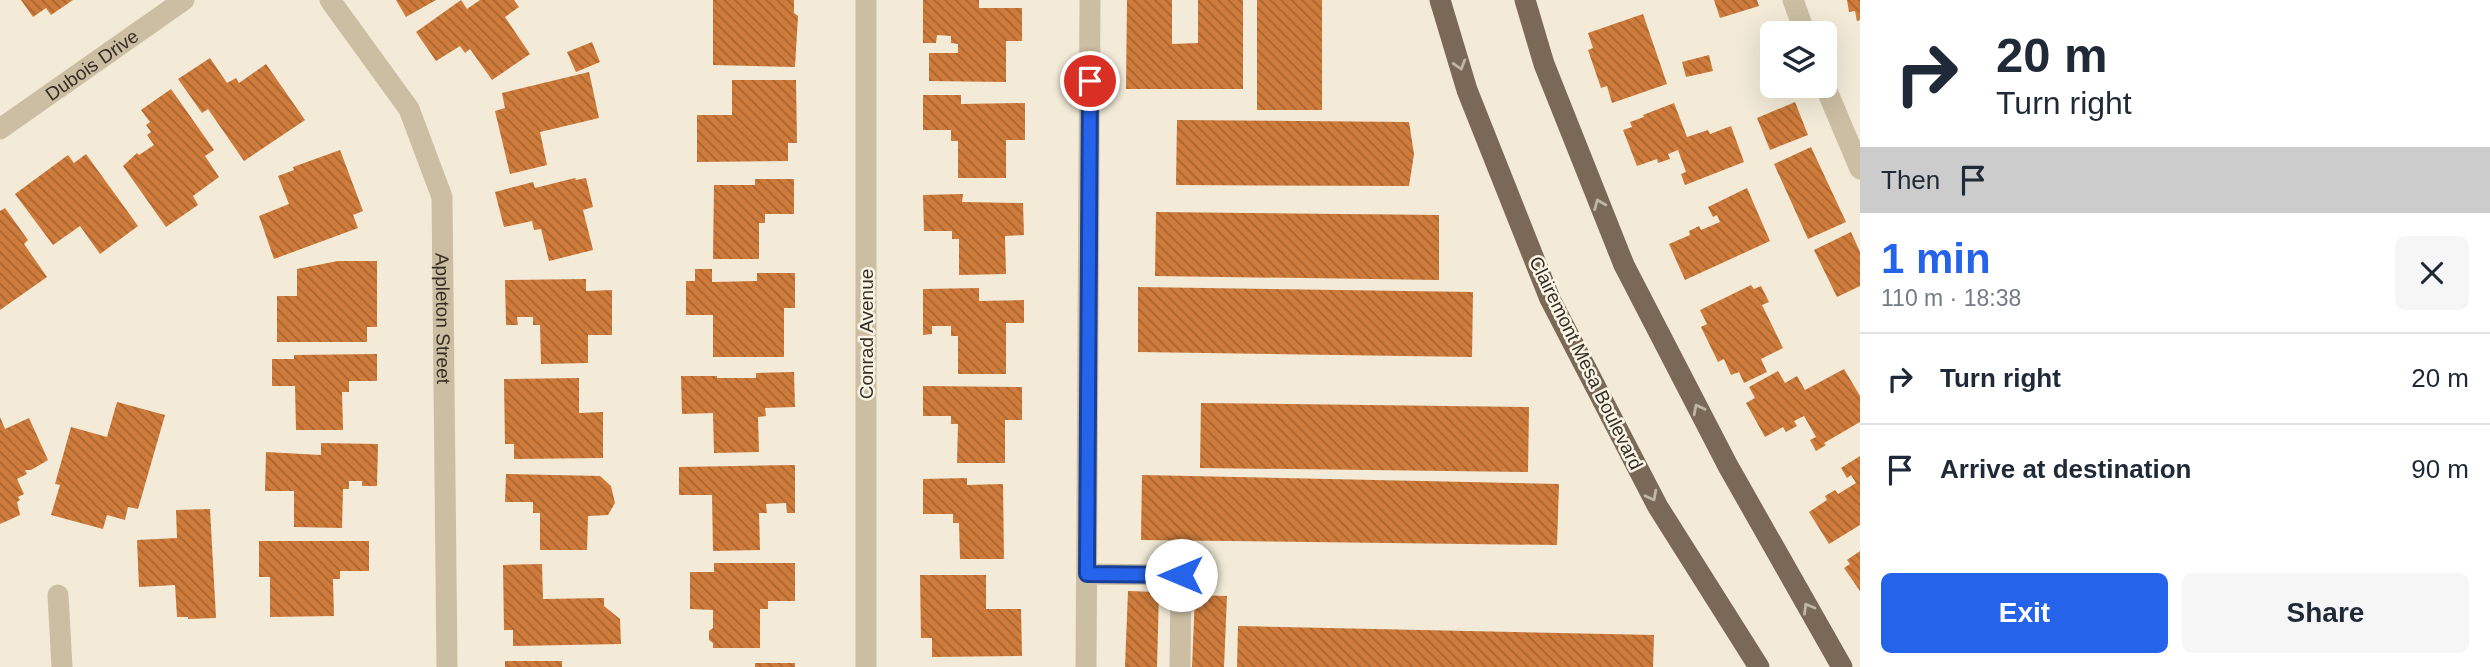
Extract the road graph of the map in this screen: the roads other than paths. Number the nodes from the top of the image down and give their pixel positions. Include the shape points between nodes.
1 (184, 0) edge
2 (330, 0) edge
3 (866, 0) edge
4 (1090, 0) edge
5 (1440, 0) edge
6 (1525, 0) edge
7 (1793, 0) edge
8 (1801, 21) edge
9 (1830, 98) edge
10 (0, 130) edge
11 (1860, 169) edge
12 (1087, 574) junction
13 (58, 595) dead end
14 (62, 667) edge
15 (447, 667) edge
16 (866, 667) edge
17 (1086, 667) edge
18 (1180, 667) edge
19 (1759, 667) edge
20 (1842, 667) edge

1 - 10 street, Dubois Drive
2 - 15 street, Appleton Street via 409,109 442,197
3 - 16 street, Conrad Avenue
4 - 12 street
5 -> 19 main road, Clairemont Mesa Boulevard via 1467,90 1550,299 1658,507
20 -> 6 main road via 1728,466 1624,265 1544,64
7 - 8 street
9 - 11 street
12 - 17 street
12 - 18 street via 1181,575
13 - 14 street

